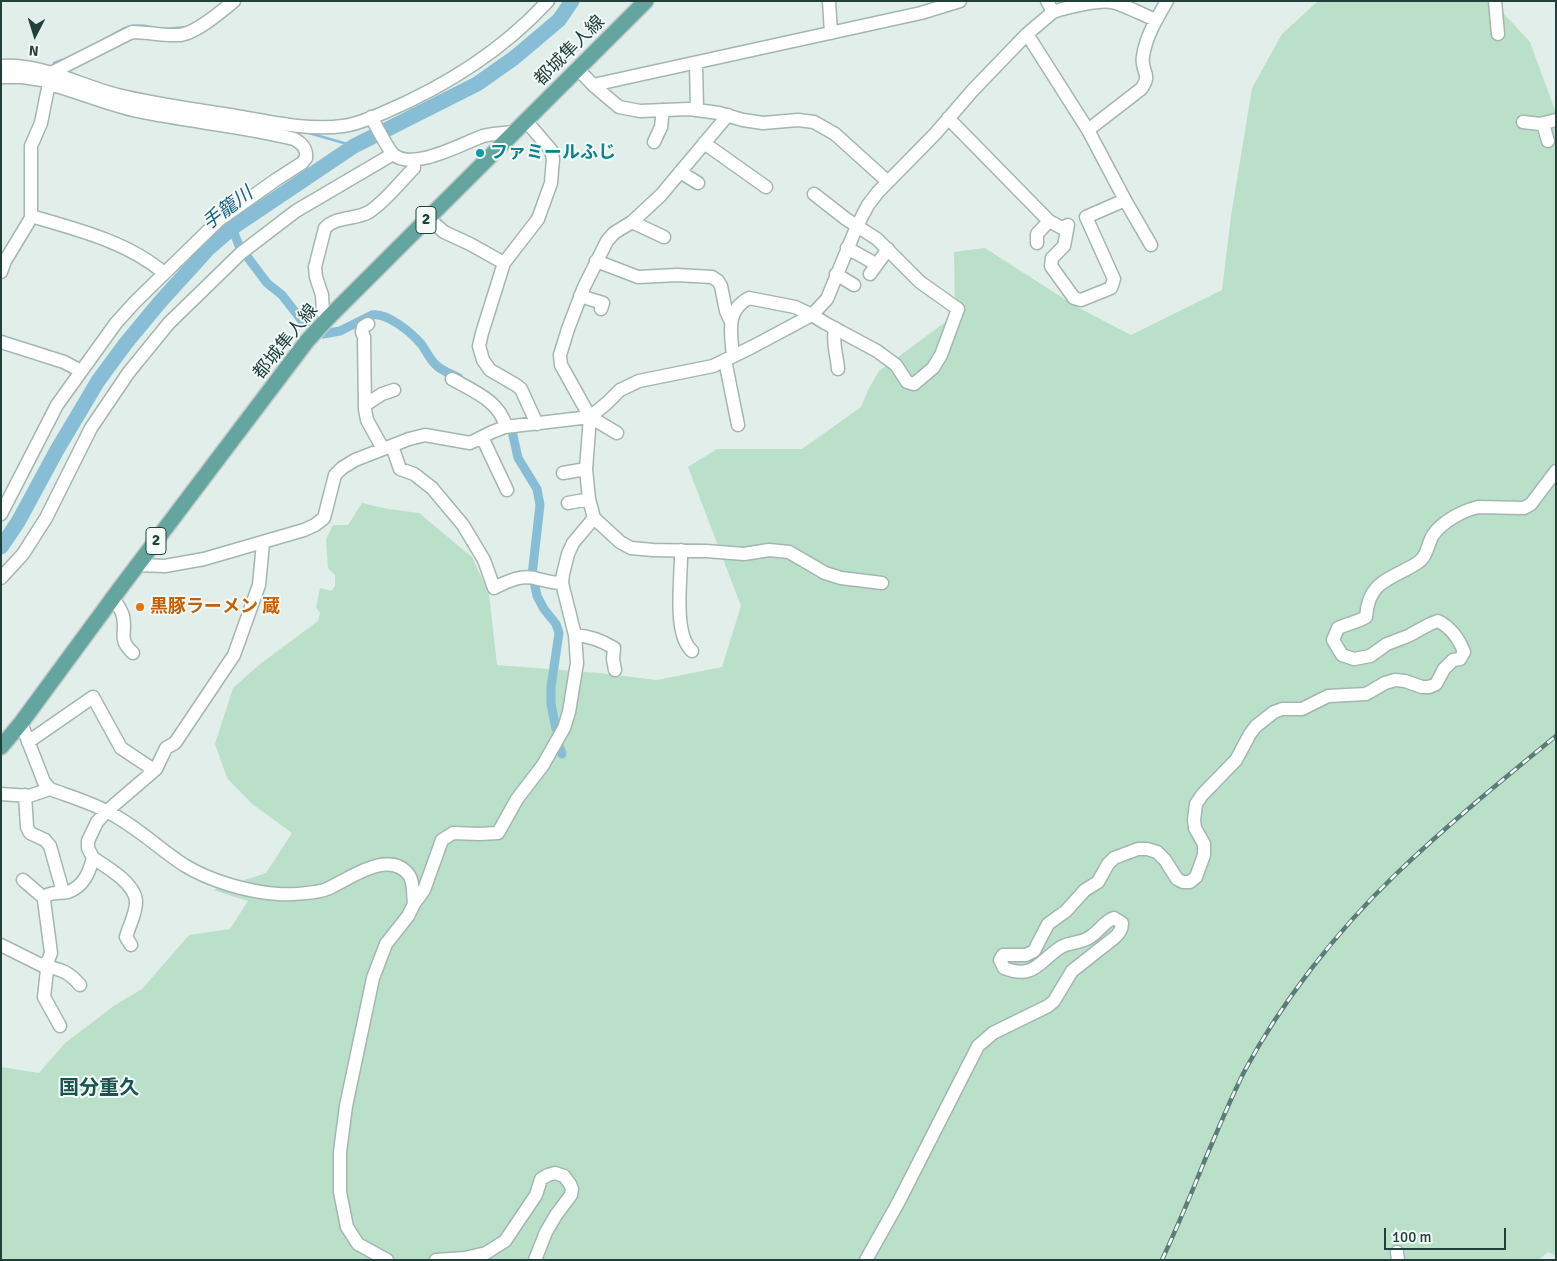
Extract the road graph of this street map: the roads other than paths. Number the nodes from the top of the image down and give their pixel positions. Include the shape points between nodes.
1 (234, 1) edge
2 (548, 1) edge
3 (646, 1) edge
4 (829, 1) edge
5 (960, 1) edge
6 (1167, 1) edge
7 (1495, 1) edge
8 (1050, 6) edge
9 (1156, 20) junction
10 (831, 33) junction
11 (1027, 34) junction
12 (1498, 34) dead end
13 (696, 63) junction
14 (1, 66) edge
15 (579, 70) junction
16 (1, 77) edge
17 (50, 80) junction
18 (593, 85) junction
19 (663, 110) junction
20 (697, 110) junction
21 (728, 115) junction
22 (371, 117) junction
23 (948, 118) junction
24 (1556, 120) edge
25 (526, 121) junction
26 (1542, 124) junction
27 (1526, 128) dead end
28 (1088, 130) junction
29 (514, 132) junction
30 (1548, 141) dead end
31 (654, 142) dead end
32 (704, 143) junction
33 (393, 154) junction
34 (414, 160) junction
35 (680, 172) junction
36 (887, 181) junction
37 (698, 183) dead end
38 (766, 187) dead end
39 (814, 194) dead end
40 (1125, 200) junction
41 (1086, 217) junction
42 (30, 218) junction
43 (428, 218) junction
44 (1049, 221) junction
45 (632, 222) junction
46 (857, 226) junction
47 (1068, 226) junction
48 (664, 237) dead end
49 (1037, 243) dead end
50 (1152, 245) dead end
51 (847, 248) junction
52 (888, 249) junction
53 (596, 261) junction
54 (504, 263) junction
55 (1, 272) edge
56 (836, 274) junction
57 (162, 275) junction
58 (854, 285) dead end
59 (580, 296) junction
60 (601, 309) dead end
61 (812, 315) junction
62 (328, 319) junction
63 (731, 322) junction
64 (368, 324) dead end
65 (835, 328) junction
66 (1, 342) edge
67 (729, 358) junction
68 (838, 369) dead end
69 (82, 371) junction
70 (452, 379) dead end
71 (394, 390) dead end
72 (365, 405) junction
73 (590, 417) junction
74 (537, 424) junction
75 (738, 425) dead end
76 (506, 427) junction
77 (617, 433) dead end
78 (482, 437) junction
79 (387, 448) junction
80 (586, 469) junction
81 (1556, 470) edge
82 (563, 473) dead end
83 (507, 490) dead end
84 (589, 499) junction
85 (568, 503) dead end
86 (1, 514) edge
87 (594, 518) junction
88 (263, 543) junction
89 (681, 550) junction
90 (138, 564) junction
91 (1, 578) edge
92 (562, 583) junction
93 (882, 583) dead end
94 (113, 598) junction
95 (575, 635) junction
96 (692, 651) dead end
97 (134, 653) dead end
98 (615, 670) dead end
99 (20, 723) junction
100 (28, 742) junction
101 (1, 747) edge
102 (154, 770) junction
103 (50, 789) junction
104 (1, 794) edge
105 (25, 795) junction
106 (107, 811) junction
107 (93, 858) junction
108 (23, 880) dead end
109 (63, 892) junction
110 (44, 898) junction
111 (414, 904) junction
112 (1, 945) edge
113 (131, 945) dead end
114 (45, 965) junction
115 (80, 985) dead end
116 (44, 987) junction
117 (56, 1003) dead end
118 (60, 1026) dead end
119 (387, 1260) edge
120 (436, 1260) edge
121 (535, 1260) edge
122 (866, 1260) edge

1 - 17 street via 214,18 180,36 132,32
2 - 22 street via 505,41 461,72 414,99
3 - 15 main road, 都城隼人線 / 2
4 - 10 street
5 - 10 street
6 - 9 street
7 - 12 street
8 - 9 street via 1112,2
8 - 11 street
9 - 28 street via 1142,57 1146,82
10 - 13 street
11 - 23 street
11 - 28 street
13 - 18 street
13 - 20 street
14 - 17 street via 12,66
15 - 18 street
15 - 25 main road, 都城隼人線 / 2
16 - 17 street
17 - 22 street via 125,97 310,127 346,126
17 - 42 street via 41,123 31,146
17 - 57 street via 107,104 294,139 306,149 302,163 219,220
18 - 19 street via 619,108
19 - 20 street
19 - 31 street via 661,127
20 - 21 street
21 - 32 street
21 - 36 street via 763,123 814,122 835,134
22 - 33 street
23 - 36 street
23 - 44 street
24 - 26 street
25 - 29 main road, 都城隼人線 / 2
25 - 54 street via 550,148 553,159 551,183 538,220
26 - 27 street
26 - 30 street
28 - 40 street
29 - 34 street via 487,135 455,149
29 - 43 main road, 都城隼人線 / 2
32 - 35 street
32 - 38 street
33 - 34 street
33 - 91 street via 296,211 241,253 169,323 129,372 92,428 46,518 23,554
34 - 62 street via 414,168 374,208 359,217 336,220 325,228 315,271 323,313
35 - 37 street
35 - 45 street via 662,195
36 - 46 street
39 - 46 street
40 - 41 street
40 - 50 street
41 - 47 street
41 - 47 street via 1114,279 1111,288 1081,300 1074,298 1051,266 1052,258 1064,246
42 - 55 street
42 - 57 street via 122,253
43 - 54 street via 444,232
43 - 62 main road, 都城隼人線 / 2
44 - 47 street via 1062,228
44 - 49 street via 1037,234
45 - 48 street
45 - 53 street via 612,235
46 - 51 street
46 - 52 street
51 - 52 street via 873,269
51 - 56 street
52 - 65 street via 920,282 958,309 933,368 914,384 907,382 896,366 877,351
53 - 59 street
53 - 63 street via 638,277 712,277 721,286
54 - 74 street via 482,333 480,351 490,370 521,389
56 - 58 street
56 - 61 street via 826,299
57 - 69 street via 116,323
59 - 60 street via 603,303
59 - 73 street via 560,360
61 - 63 street via 795,307 749,298 739,303
61 - 65 street
61 - 67 street
62 - 90 main road, 都城隼人線 / 2
63 - 67 street
64 - 72 street via 362,332
65 - 68 street via 833,338
66 - 69 street
67 - 73 street via 713,366 639,381 620,390
67 - 75 street
69 - 86 street via 57,405
70 - 76 street via 494,405 503,416
71 - 72 street
72 - 79 street via 367,420
73 - 74 street
73 - 77 street
73 - 80 street
74 - 76 street
76 - 78 street
78 - 79 street via 467,443 424,435
78 - 83 street
79 - 88 street via 356,460 338,472 321,521
79 - 92 street via 400,469 414,474 432,488 463,525 484,560 494,588 520,578
80 - 82 street
80 - 84 street
81 - 122 street via 1531,504 1524,508 1478,507 1447,522 1433,536 1421,560 1379,585 1367,603 1366,617 1338,628 1333,640 1338,650 1354,659 1370,656 1387,644 1438,621 1447,626 1464,652 1460,659 1453,660 1444,669 1436,684 1422,687 1405,681 1390,681 1366,694 1328,696 1302,709 1274,712 1256,726 1236,760 1196,804 1195,828 1204,844 1204,855 1196,877 1190,882 1183,882 1165,860 1147,849 1114,858 1098,882 1048,924 1034,951 1026,955 1003,955 1000,960 1004,968 1028,972 1063,946 1092,937 1110,919 1122,923 1114,938 1072,971 1054,1001 993,1033 978,1046
84 - 85 street
84 - 87 street
87 - 89 street via 631,548
87 - 92 street via 573,543
88 - 90 street via 186,563 165,566
88 - 102 street via 260,581 234,655 175,743 166,748
89 - 93 street via 744,554 769,550 789,552 825,573
89 - 96 street via 682,631
90 - 94 main road, 都城隼人線 / 2
92 - 95 street
94 - 97 street via 122,614 124,642
94 - 99 main road, 都城隼人線 / 2
95 - 98 street via 603,640 614,648
95 - 111 street via 577,663 569,712 564,728 543,765 517,799 498,833 453,832 442,840 424,890
99 - 100 street
99 - 101 main road, 都城隼人線 / 2
100 - 102 street via 93,697 121,748
100 - 103 street
102 - 106 street
103 - 105 street
103 - 106 street
104 - 105 street
105 - 109 street via 27,827 30,833 50,846
106 - 107 street via 97,822 88,841
106 - 111 street via 185,866 223,883 279,894 319,891 376,865 388,864 400,867 410,875
107 - 109 street via 89,875 80,884
107 - 113 street via 131,888 136,900 126,937
108 - 110 street
109 - 110 street via 52,892
110 - 114 street via 51,953
111 - 119 street via 386,944 373,978 346,1106 340,1152 340,1192 347,1227 358,1244
112 - 114 street
114 - 115 street via 65,971
114 - 116 street
116 - 117 street
116 - 118 street via 44,997
120 - 121 street via 486,1253 505,1242 536,1195 541,1180 555,1173 564,1176 570,1184 571,1195 546,1232

